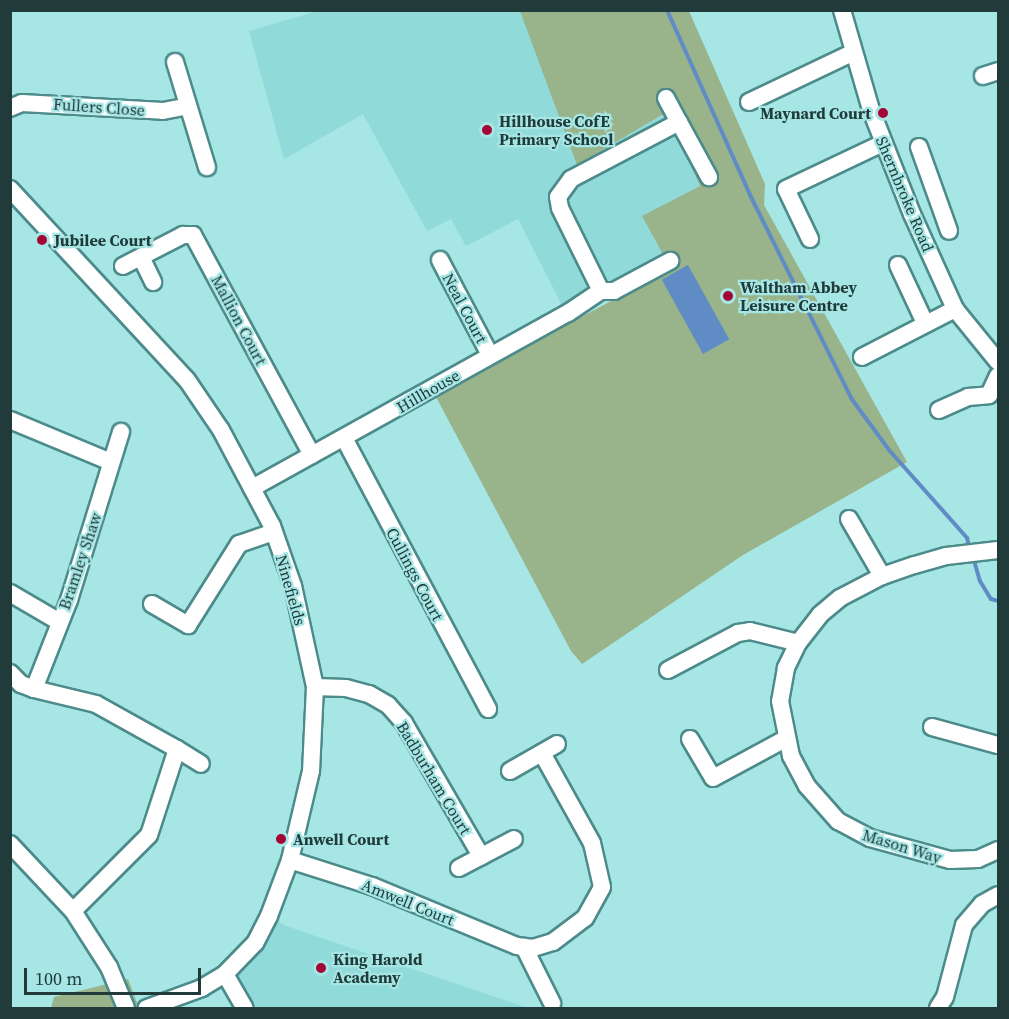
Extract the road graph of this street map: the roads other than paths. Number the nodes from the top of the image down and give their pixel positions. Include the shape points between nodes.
1 (842, 10) edge
2 (852, 53) junction
3 (175, 62) dead end
4 (666, 98) dead end
5 (749, 102) dead end
6 (188, 106) junction
7 (10, 108) edge
8 (679, 122) junction
9 (883, 143) junction
10 (919, 147) dead end
11 (207, 166) dead end
12 (709, 177) dead end
13 (10, 189) edge
14 (938, 201) junction
15 (912, 214) junction
16 (949, 231) dead end
17 (810, 238) dead end
18 (141, 257) junction
19 (440, 260) dead end
20 (670, 261) dead end
21 (898, 265) dead end
22 (123, 266) dead end
23 (153, 282) dead end
24 (601, 291) junction
25 (955, 309) junction
26 (926, 323) junction
27 (490, 355) junction
28 (862, 357) dead end
29 (999, 362) edge
30 (999, 376) edge
31 (939, 410) dead end
32 (10, 420) edge
33 (121, 432) dead end
34 (344, 438) junction
35 (312, 455) junction
36 (111, 462) junction
37 (252, 488) junction
38 (849, 519) dead end
39 (274, 532) junction
40 (999, 550) edge
41 (882, 576) junction
42 (10, 593) edge
43 (152, 604) dead end
44 (58, 621) junction
45 (798, 643) junction
46 (668, 670) dead end
47 (10, 673) edge
48 (315, 687) junction
49 (34, 689) junction
50 (488, 709) dead end
51 (932, 727) dead end
52 (690, 739) dead end
53 (785, 739) junction
54 (999, 745) edge
55 (177, 749) junction
56 (201, 764) dead end
57 (510, 771) dead end
58 (514, 839) dead end
59 (10, 844) edge
60 (999, 850) edge
61 (481, 856) junction
62 (290, 860) junction
63 (459, 868) dead end
64 (999, 895) edge
65 (73, 911) junction
66 (524, 946) junction
67 (225, 974) junction
68 (552, 1003) dead end
69 (126, 1008) edge
70 (147, 1008) edge
71 (245, 1008) edge
72 (938, 1008) edge

1 - 2 street, Shernbroke Road
2 - 5 street
2 - 9 street, Shernbroke Road
3 - 6 street
4 - 8 street
6 - 7 street, Fullers Close via 163,111 22,103
6 - 11 street
8 - 12 street
8 - 24 street via 563,186 558,197 560,208
9 - 15 street, Shernbroke Road
9 - 17 street via 786,189
10 - 14 street
13 - 37 street, Ninefields via 187,380 221,430
14 - 15 street
14 - 16 street
15 - 25 street, Shernbroke Road
18 - 22 street, Mallion Court
18 - 23 street
18 - 35 street, Mallion Court via 183,235 193,235
19 - 27 street, Neal Court
20 - 24 street, Hillhouse via 614,291
21 - 26 street
24 - 27 street, Hillhouse
25 - 26 street
25 - 29 street, Shernbroke Road
26 - 28 street
27 - 34 street, Hillhouse
30 - 31 street via 989,395 968,397
32 - 36 street
33 - 36 street, Bramley Shaw
34 - 35 street, Hillhouse
34 - 50 street, Cullings Court
35 - 37 street, Hillhouse
36 - 44 street, Bramley Shaw via 69,600
37 - 39 street, Ninefields
38 - 41 street
39 - 43 street via 239,544 188,625
39 - 48 street, Ninefields via 293,586
40 - 41 street, Mason Way via 962,555
41 - 45 street, Mason Way via 830,606
42 - 44 street
44 - 49 street, Bramley Shaw
45 - 46 street via 750,631 738,633
45 - 53 street, Mason Way via 782,683
47 - 49 street via 21,684
48 - 61 street, Badburham Court via 346,688 369,694 388,705 404,723
48 - 62 street, Ninefields via 311,771
49 - 55 street via 96,704
51 - 54 street
52 - 53 street via 713,778
53 - 60 street, Mason Way via 807,786 828,813 854,831 950,860 978,859
55 - 56 street
55 - 65 street via 149,835
57 - 66 street, Amwell Court via 549,749 592,843 602,887 585,918 568,933 553,942
58 - 61 street
59 - 65 street
61 - 63 street
62 - 66 street, Amwell Court via 372,886
62 - 67 street, Ninefields via 255,943
64 - 72 street via 970,914 964,925
65 - 69 street via 109,967
66 - 68 street
67 - 70 street, Ninefields via 202,988
67 - 71 street

